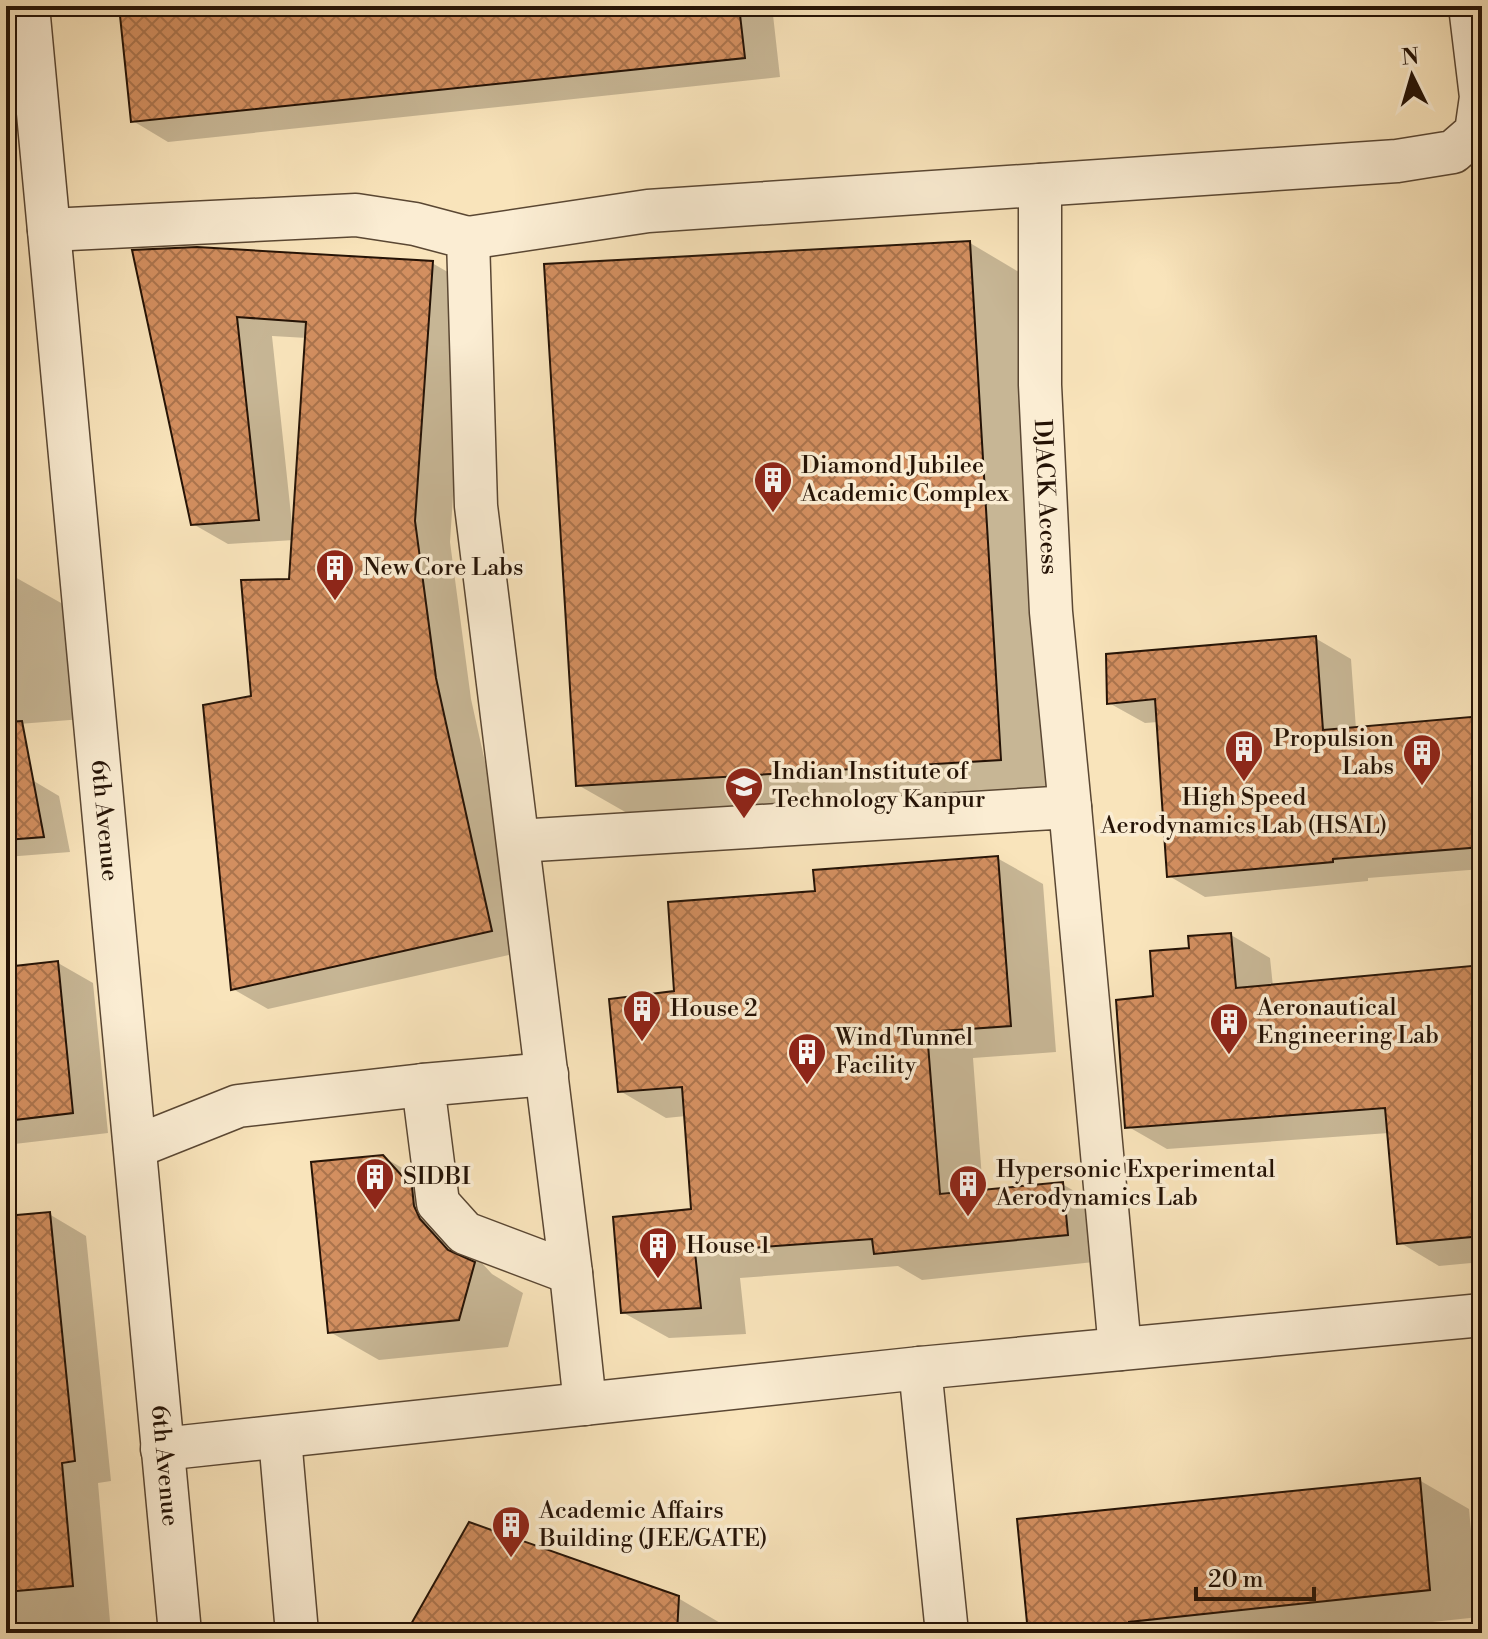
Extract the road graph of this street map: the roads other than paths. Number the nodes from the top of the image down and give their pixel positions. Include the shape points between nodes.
1 (28, 6) edge
2 (1470, 6) edge
3 (1040, 185) junction
4 (49, 230) junction
5 (468, 238) junction
6 (1070, 807) junction
7 (518, 841) junction
8 (547, 1074) junction
9 (423, 1085) junction
10 (135, 1147) junction
11 (571, 1273) junction
12 (1482, 1315) edge
13 (1120, 1349) junction
14 (920, 1368) junction
15 (585, 1404) junction
16 (280, 1438) junction
17 (162, 1449) junction
18 (180, 1633) edge
19 (297, 1633) edge
20 (947, 1633) edge

1 - 4 street, 6th Avenue
2 - 3 street via 1481,97 1476,132 1453,152 1397,161
3 - 5 street via 648,211
3 - 6 street, DJACK Access via 1040,385 1051,612
4 - 5 street via 356,215
4 - 10 street, 6th Avenue
5 - 7 street via 476,506
6 - 7 street
6 - 13 street, DJACK Access
7 - 8 street
8 - 9 street
8 - 11 street
9 - 10 street via 238,1106
9 - 11 street via 438,1203 465,1233
10 - 17 street, 6th Avenue
11 - 15 street
12 - 13 street
13 - 14 street
14 - 15 street
14 - 20 street
15 - 16 street
16 - 17 street
16 - 19 street
17 - 18 street, 6th Avenue

